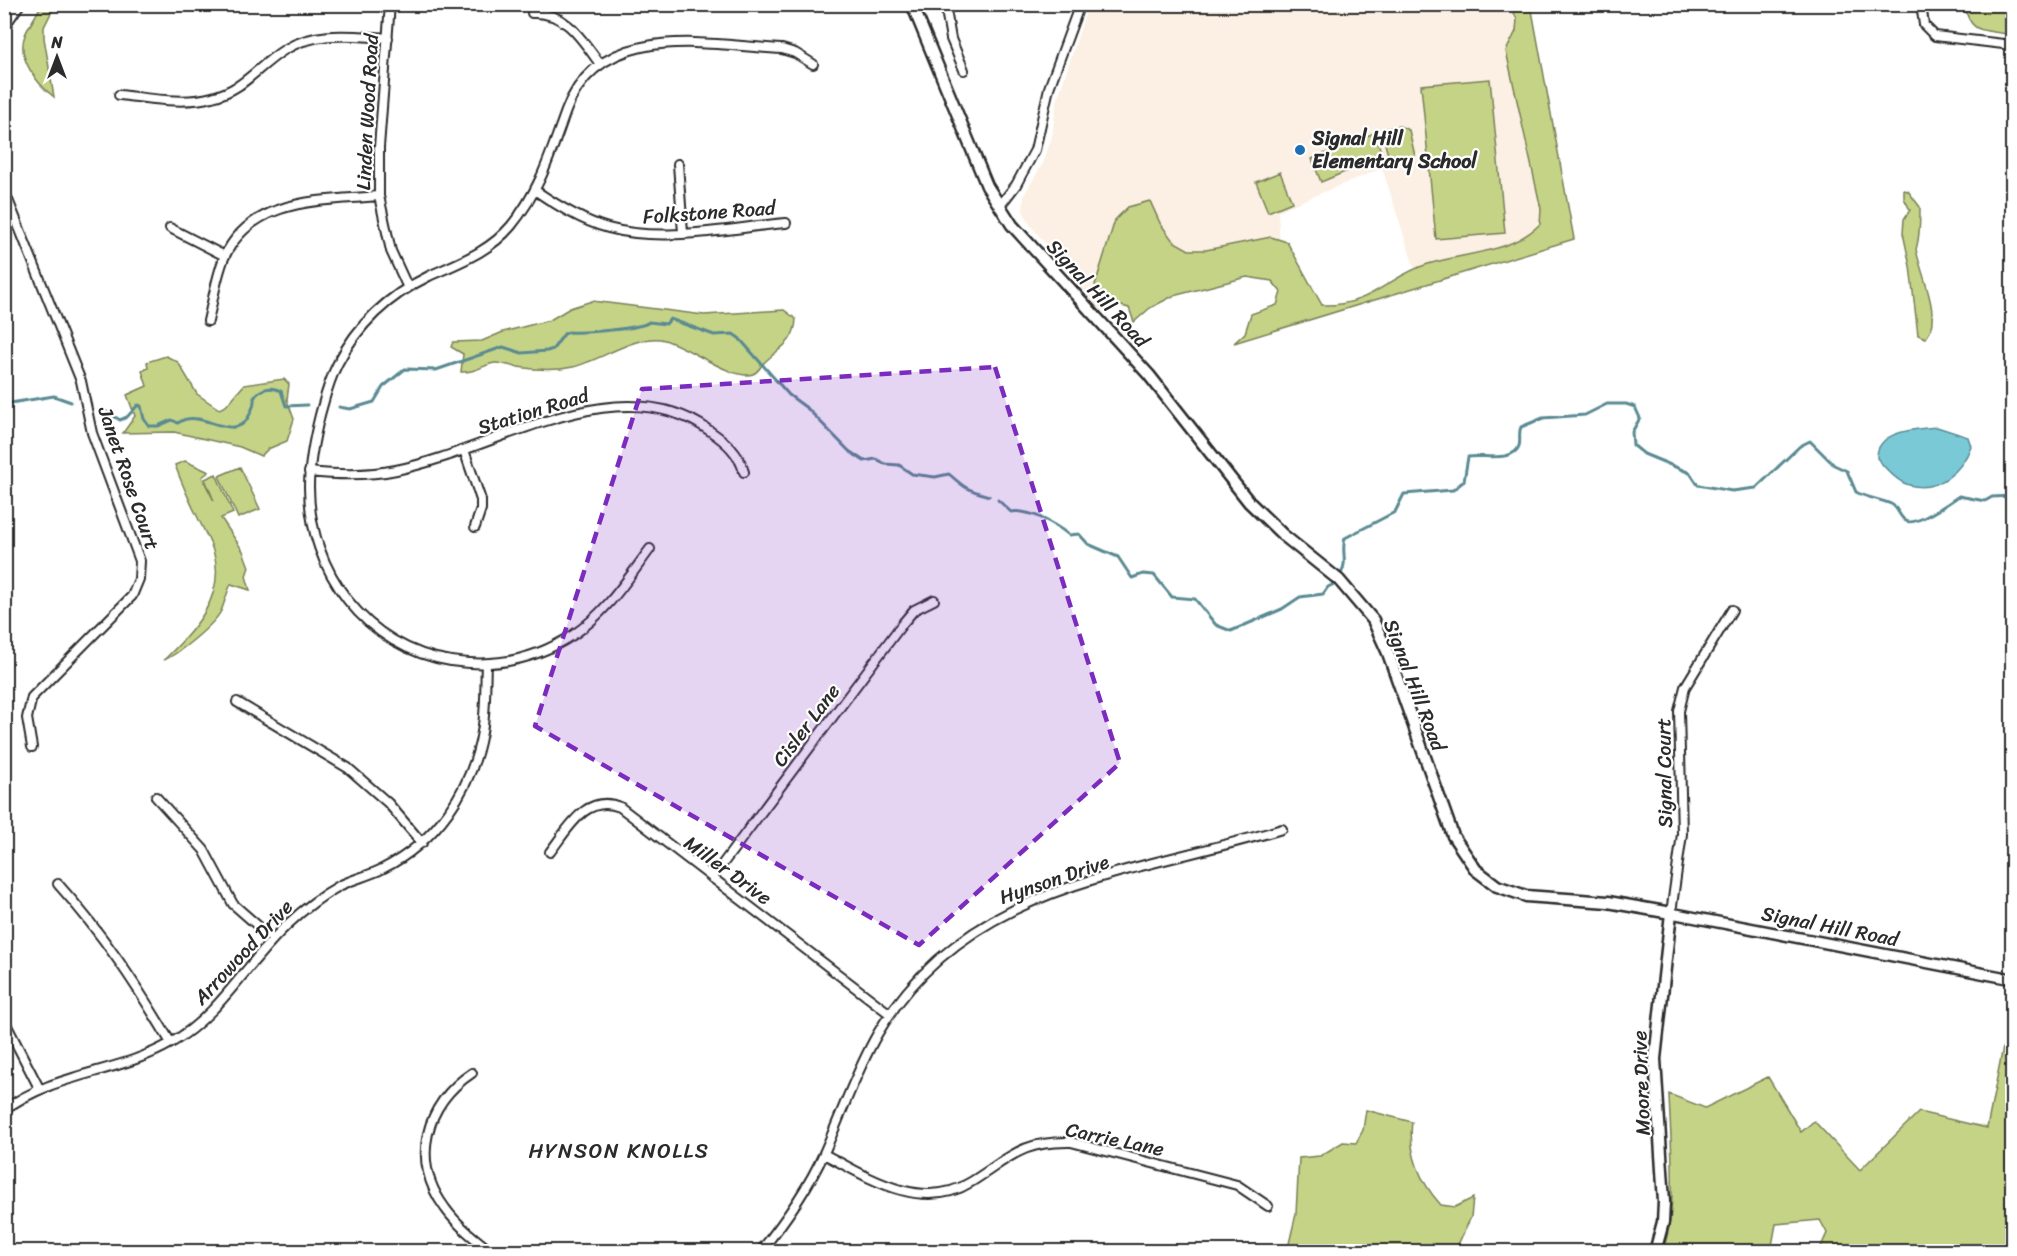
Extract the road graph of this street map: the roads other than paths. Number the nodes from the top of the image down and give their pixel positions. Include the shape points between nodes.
1 (20, 4) edge
2 (390, 4) edge
3 (912, 4) edge
4 (945, 4) edge
5 (1080, 4) edge
6 (1921, 4) edge
7 (532, 13) dead end
8 (4, 27) edge
9 (388, 38) junction
10 (2013, 45) edge
11 (600, 64) junction
12 (813, 64) dead end
13 (964, 70) dead end
14 (119, 95) dead end
15 (678, 164) dead end
16 (4, 190) edge
17 (536, 191) junction
18 (379, 195) junction
19 (999, 207) junction
20 (786, 223) dead end
21 (170, 228) dead end
22 (683, 233) junction
23 (225, 256) junction
24 (408, 288) junction
25 (208, 321) dead end
26 (464, 450) junction
27 (309, 472) junction
28 (744, 472) dead end
29 (475, 527) dead end
30 (650, 549) dead end
31 (934, 600) dead end
32 (1732, 610) dead end
33 (486, 664) junction
34 (237, 702) dead end
35 (32, 747) dead end
36 (156, 797) dead end
37 (1281, 829) dead end
38 (422, 843) junction
39 (550, 852) dead end
40 (712, 878) junction
41 (58, 884) dead end
42 (1671, 913) junction
43 (273, 939) junction
44 (2013, 979) edge
45 (890, 1014) junction
46 (4, 1020) edge
47 (171, 1043) junction
48 (472, 1073) dead end
49 (39, 1088) junction
50 (4, 1110) edge
51 (824, 1154) junction
52 (1268, 1206) dead end
53 (492, 1251) edge
54 (760, 1251) edge
55 (1655, 1251) edge

1 - 8 street
2 - 9 street, Linden Wood Road
3 - 19 main road, Signal Hill Road
4 - 13 street via 951,39
5 - 19 street via 1049,88 1035,150
6 - 10 street via 1924,25 1935,36
7 - 11 street via 548,13 565,22
9 - 14 street via 335,35 303,41 283,50 237,87 210,98 174,100
9 - 18 street, Linden Wood Road
11 - 12 street via 630,49 671,43 782,50
11 - 17 street via 583,80 567,108
15 - 22 street
16 - 35 street, Janet Rose Court via 81,381 92,433 139,554 141,570 127,602 35,692 27,711
17 - 22 street, Folkstone Road via 576,216 611,229
17 - 24 street via 490,246
18 - 23 street via 295,203 280,208 243,230
18 - 24 street, Linden Wood Road via 391,251
19 - 42 main road, Signal Hill Road via 1024,240 1142,367 1249,502 1364,606 1382,637 1453,836 1476,870 1497,886 1526,896 1608,902
20 - 22 street, Folkstone Road
21 - 23 street
23 - 25 street
24 - 27 street via 370,318 337,366 325,396
26 - 27 street, Station Road via 379,473
26 - 28 street, Station Road via 579,412 640,405 672,412 704,427 736,453
26 - 29 street via 481,500
27 - 33 street via 310,512 320,553 337,588 355,610 392,640 423,655
30 - 33 street via 613,600 574,634 527,657
31 - 40 street, Cisler Lane via 914,610 903,623
32 - 42 street, Signal Court via 1685,687 1679,711 1682,834
33 - 38 street, Arrowood Drive via 483,730 473,768 448,813
34 - 38 street via 353,772 388,803
36 - 43 street via 204,850 233,904
37 - 45 street, Hynson Drive via 1074,885 1006,911 972,931 936,960
38 - 43 street, Arrowood Drive via 381,870 324,895
39 - 40 street, Miller Drive via 583,811 597,804 613,804
40 - 45 street, Miller Drive
41 - 47 street via 124,965
42 - 44 street, Signal Hill Road
42 - 55 main road, Moore Drive via 1655,1059 1664,1202
43 - 47 street, Arrowood Drive via 217,1006
45 - 51 street, Hynson Drive via 867,1054
46 - 49 street
47 - 49 street, Arrowood Drive via 128,1063
48 - 53 street via 437,1108 427,1134 425,1156 431,1184 446,1210
49 - 50 street, Arrowood Drive
51 - 52 street, Carrie Lane via 878,1183 908,1192 934,1193 970,1183 993,1165 1026,1148 1071,1142 1237,1185
51 - 54 street, Hynson Drive via 799,1199

